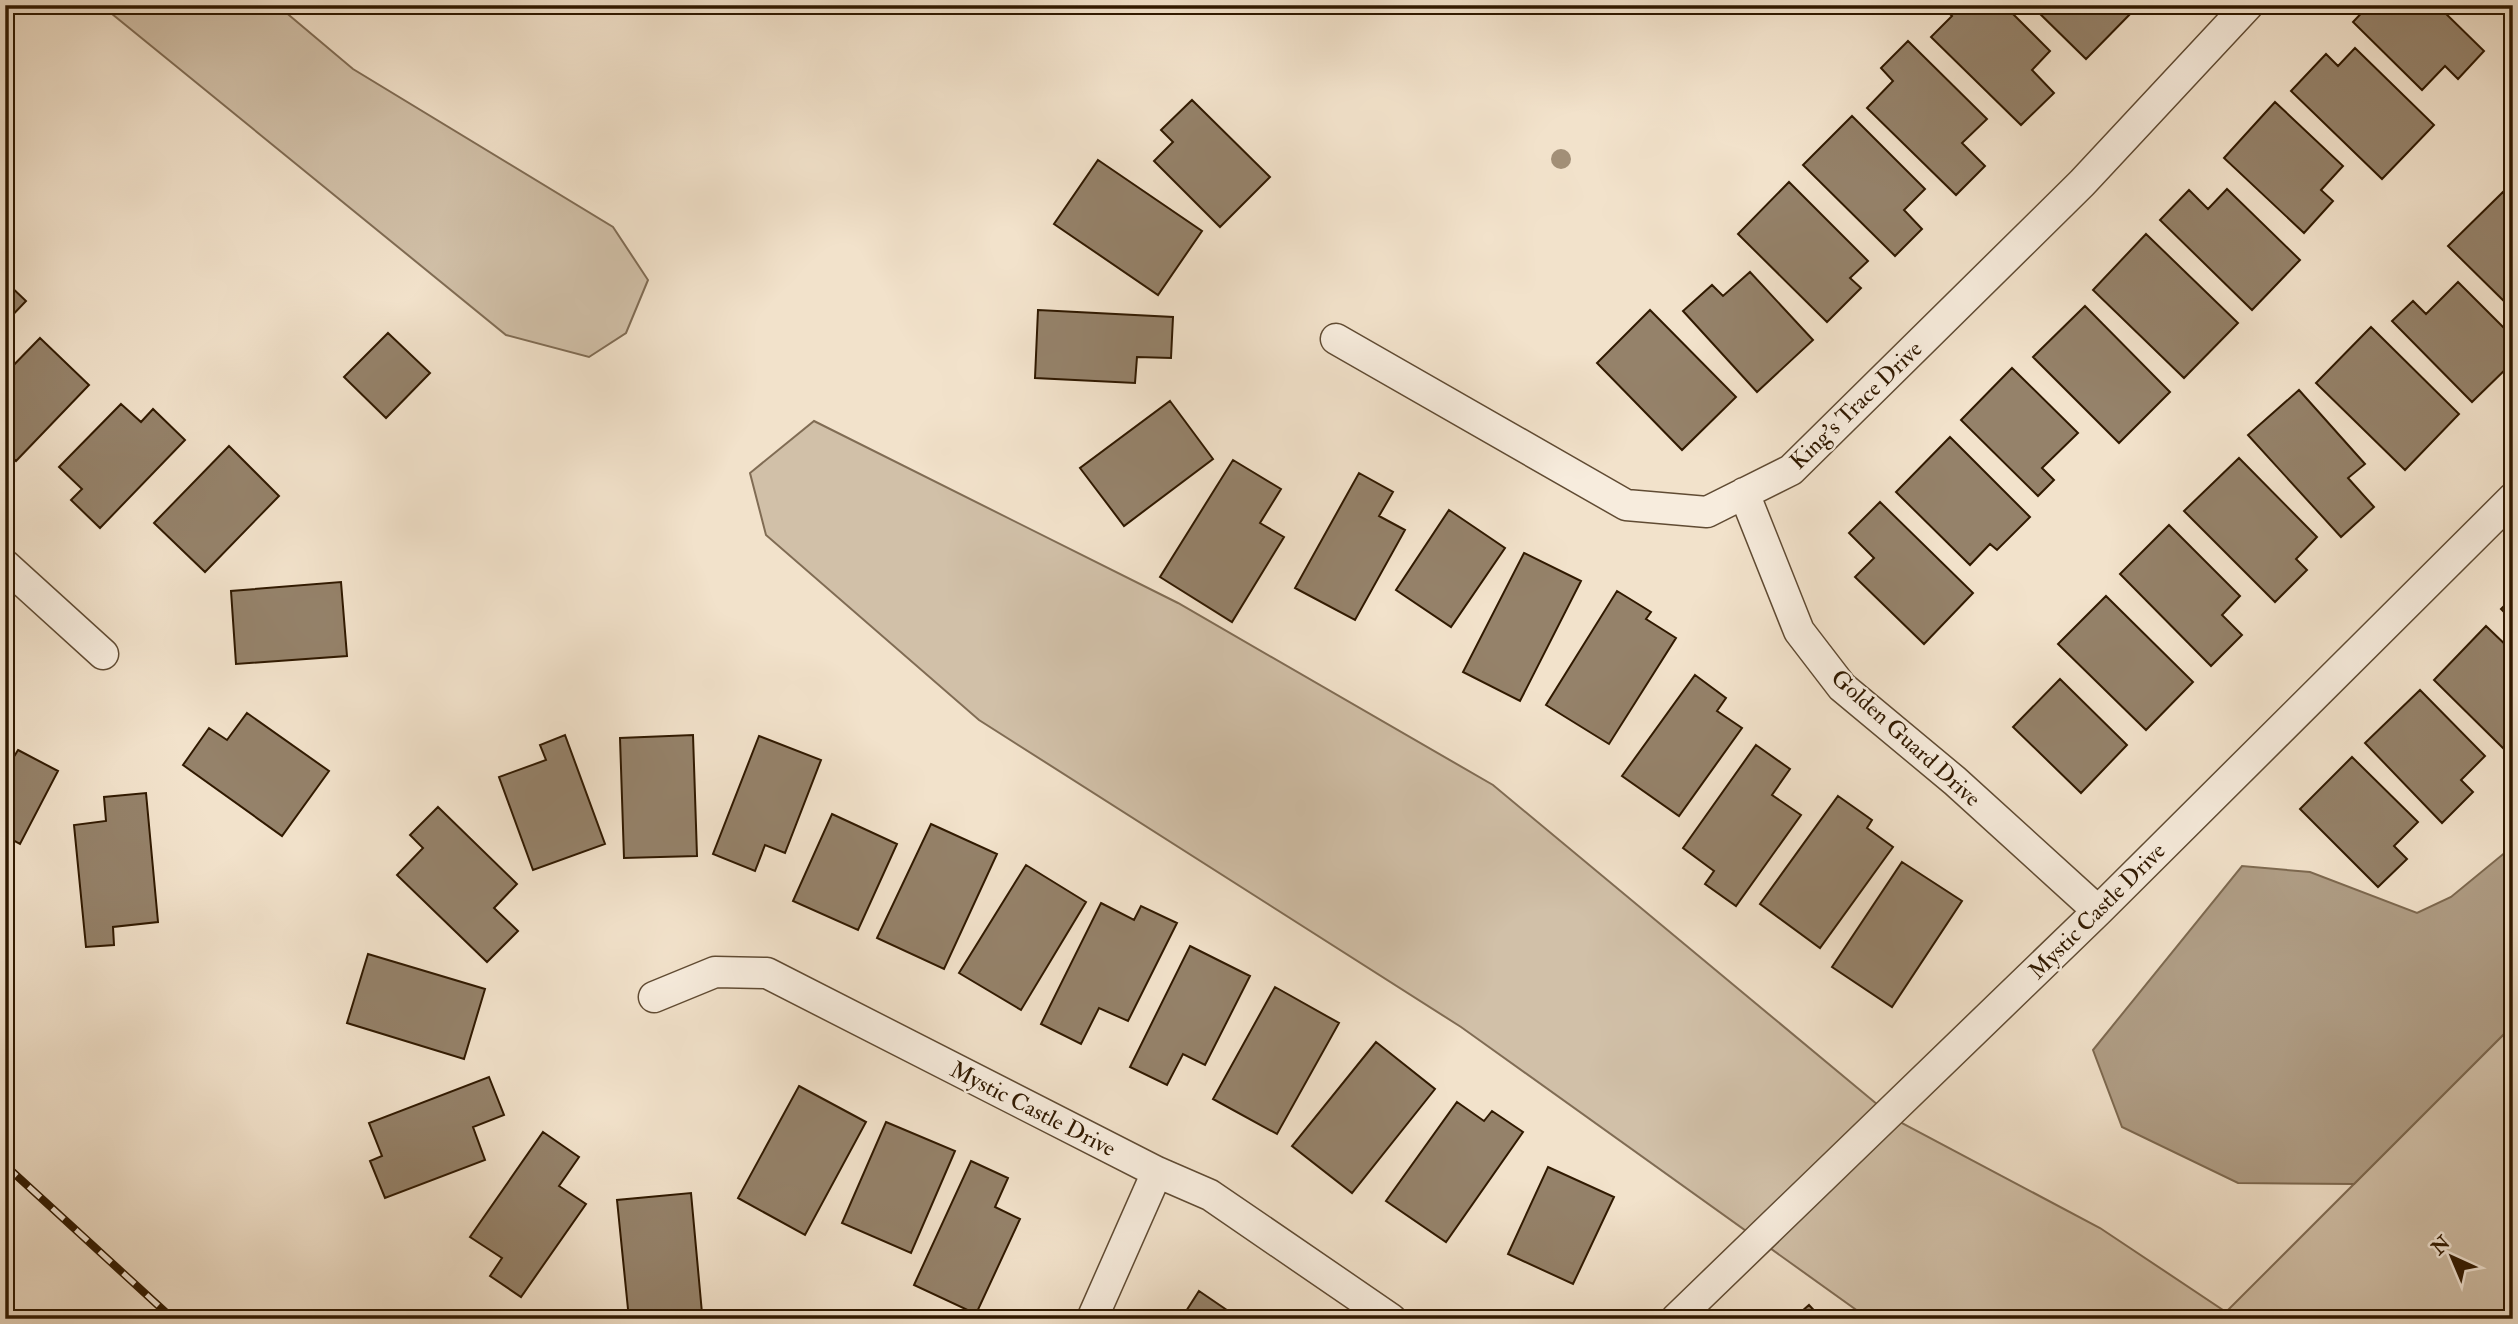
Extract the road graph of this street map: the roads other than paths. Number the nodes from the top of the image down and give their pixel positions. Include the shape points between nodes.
1 (2248, 5) edge
2 (1336, 339) dead end
3 (1744, 493) junction
4 (2513, 498) edge
5 (5, 565) edge
6 (103, 653) dead end
7 (2098, 911) junction
8 (654, 997) dead end
9 (1157, 1172) junction
10 (1092, 1319) edge
11 (1391, 1319) edge
12 (1676, 1319) edge

1 - 3 street, King's Trace Drive via 2082,183 1791,470
2 - 3 street, King's Trace Drive via 1626,505 1707,512
3 - 7 street, Golden Guard Drive via 1799,631 1842,687 1955,781
4 - 7 street, Mystic Castle Drive
5 - 6 street
7 - 12 street, Mystic Castle Drive
8 - 9 street, Mystic Castle Drive via 715,972 767,973
9 - 10 street
9 - 11 street, Mystic Castle Drive via 1210,1195

